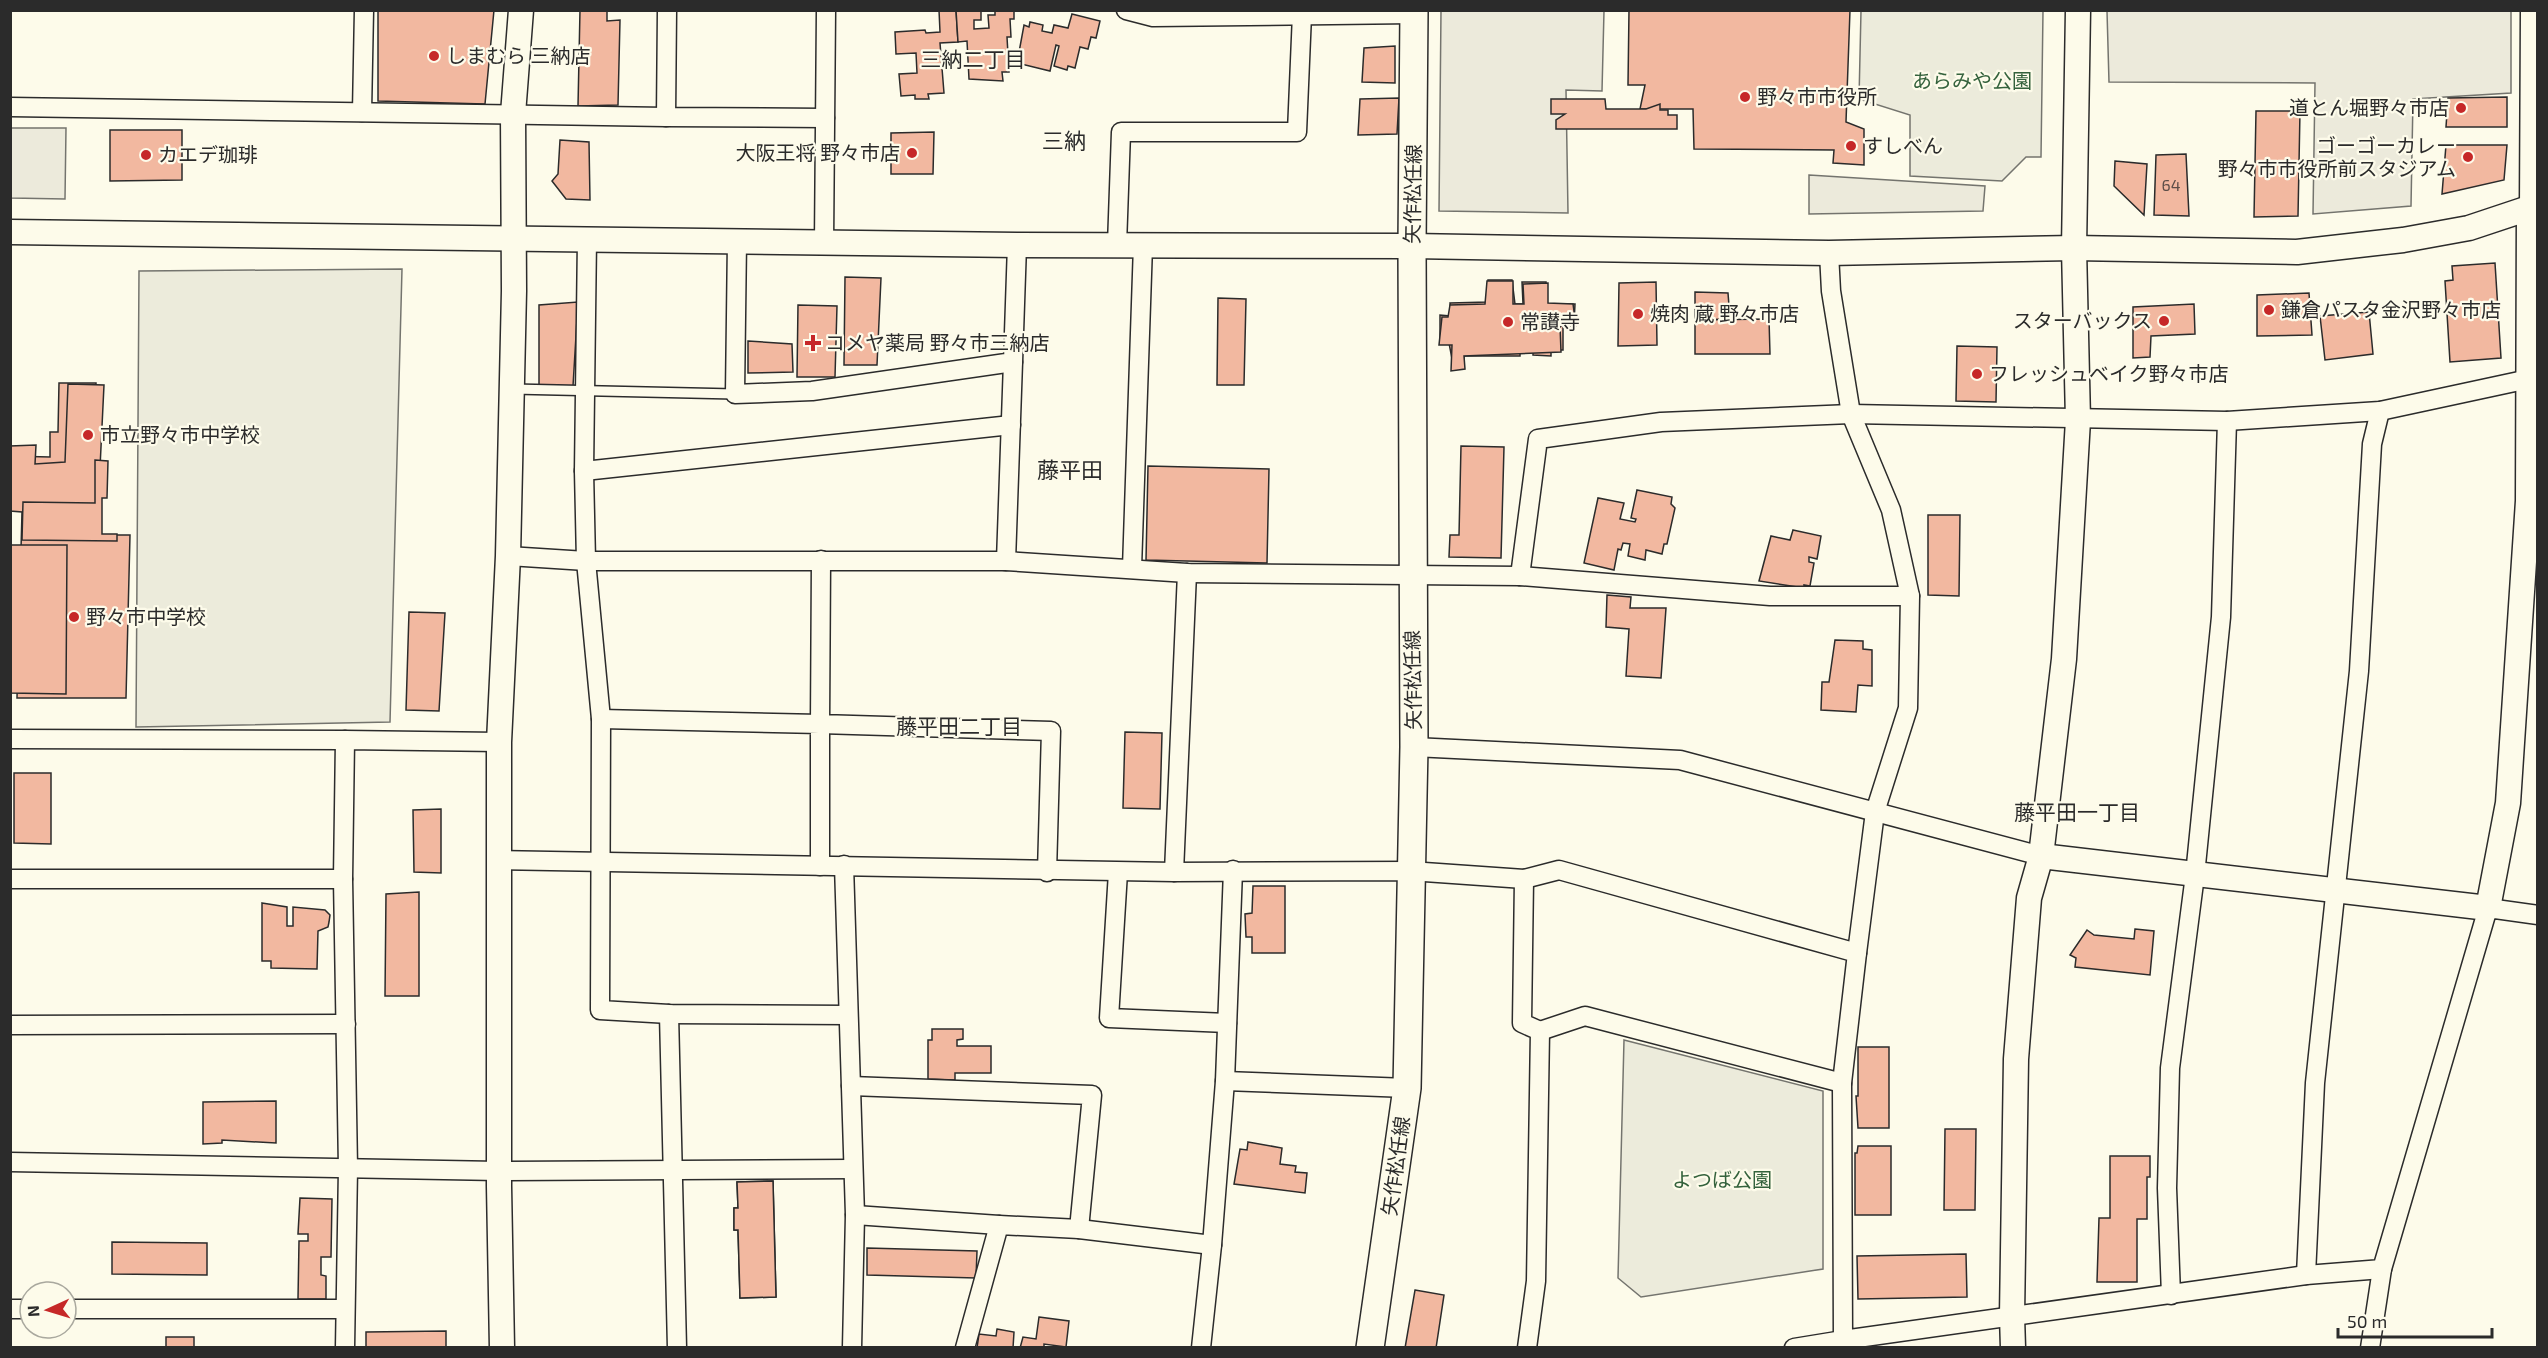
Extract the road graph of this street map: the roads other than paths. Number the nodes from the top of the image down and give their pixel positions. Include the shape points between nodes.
1 (364, 10) edge
2 (521, 10) edge
3 (667, 10) edge
4 (826, 10) edge
5 (1126, 10) edge
6 (2078, 10) edge
7 (2530, 10) edge
8 (1414, 12) edge
9 (1154, 14) edge
10 (1302, 15) junction
11 (10, 107) edge
12 (362, 112) junction
13 (513, 114) junction
14 (666, 117) junction
15 (825, 118) junction
16 (2534, 206) edge
17 (10, 232) edge
18 (587, 238) junction
19 (514, 239) junction
20 (737, 240) junction
21 (824, 243) junction
22 (1017, 245) junction
23 (1117, 245) junction
24 (1143, 245) junction
25 (1412, 246) junction
26 (2074, 248) junction
27 (1829, 253) junction
28 (1013, 362) junction
29 (2532, 379) edge
30 (512, 389) junction
31 (585, 392) junction
32 (735, 394) junction
33 (2380, 411) junction
34 (1851, 414) junction
35 (2078, 420) junction
36 (2227, 420) junction
37 (1011, 425) junction
38 (584, 471) junction
39 (2533, 500) edge
40 (508, 556) junction
41 (821, 560) junction
42 (586, 561) junction
43 (1006, 561) junction
44 (1132, 568) junction
45 (1187, 573) junction
46 (1412, 575) junction
47 (1520, 576) junction
48 (1910, 596) junction
49 (601, 719) junction
50 (820, 724) junction
51 (10, 739) edge
52 (345, 740) junction
53 (499, 742) junction
54 (1414, 747) junction
55 (1875, 812) junction
56 (2041, 856) junction
57 (498, 860) junction
58 (599, 862) junction
59 (844, 865) junction
60 (820, 866) junction
61 (1233, 870) junction
62 (1410, 871) junction
63 (1047, 872) junction
64 (1118, 872) junction
65 (1174, 872) junction
66 (2195, 875) junction
67 (10, 879) edge
68 (343, 879) junction
69 (1524, 879) junction
70 (2335, 891) junction
71 (2488, 908) junction
72 (2538, 915) edge
73 (1857, 953) junction
74 (669, 1014) junction
75 (848, 1015) junction
76 (1227, 1023) junction
77 (346, 1024) junction
78 (10, 1025) edge
79 (1540, 1031) junction
80 (1225, 1081) junction
81 (1842, 1083) junction
82 (850, 1086) junction
83 (1407, 1088) junction
84 (10, 1162) edge
85 (348, 1168) junction
86 (853, 1168) junction
87 (673, 1169) junction
88 (498, 1170) junction
89 (855, 1215) junction
90 (999, 1225) junction
91 (1079, 1229) junction
92 (1212, 1245) junction
93 (2382, 1269) junction
94 (2306, 1275) junction
95 (2170, 1295) junction
96 (78, 1309) edge
97 (345, 1309) junction
98 (2012, 1316) junction
99 (1843, 1340) junction
100 (345, 1347) edge
101 (502, 1347) edge
102 (677, 1347) edge
103 (852, 1347) edge
104 (965, 1347) edge
105 (1201, 1347) edge
106 (1370, 1347) edge
107 (1527, 1347) edge
108 (1794, 1347) edge
109 (2013, 1347) edge
110 (2370, 1347) edge

1 - 12 street
2 - 13 street
3 - 14 street
4 - 15 street
5 - 9 street
6 - 26 street
7 - 16 street
8 - 10 street
8 - 25 main road, 矢作松任線
9 - 10 street
10 - 23 street via 1297,132 1121,132
11 - 12 street
12 - 13 street
13 - 14 street
13 - 19 street
14 - 15 street
15 - 21 street
16 - 26 street via 2469,228 2297,252
16 - 29 street
17 - 19 street
18 - 19 street
18 - 20 street
18 - 31 street
19 - 30 street
20 - 21 street
20 - 32 street
21 - 22 street
22 - 23 street
22 - 28 street
23 - 24 street
24 - 25 street
24 - 44 street
25 - 27 street
25 - 46 main road, 矢作松任線
26 - 27 street
26 - 35 street
27 - 34 street via 1831,291
28 - 32 street via 812,391
28 - 37 street
29 - 33 street
29 - 39 street
30 - 31 lane
30 - 40 street
31 - 32 lane
31 - 38 street
33 - 36 street
33 - 70 street via 2372,444 2359,671
34 - 35 street
34 - 47 street via 1661,422 1538,440
34 - 48 street via 1891,510
35 - 36 street
35 - 56 street via 2064,659
36 - 66 street via 2222,617
37 - 38 street
37 - 43 street
38 - 42 street
39 - 71 street via 2508,803
40 - 42 street
40 - 53 street
41 - 42 street
41 - 43 street
41 - 50 street
42 - 49 street
43 - 44 street
44 - 45 street
45 - 46 street
45 - 65 street
46 - 47 street
46 - 54 main road, 矢作松任線
47 - 48 street via 1770,596
48 - 55 street via 1908,708
49 - 50 street
49 - 58 street
50 - 60 street
50 - 63 street via 1051,731
51 - 52 street
52 - 53 street
52 - 68 street
53 - 57 street
54 - 55 street via 1680,760
54 - 62 main road, 矢作松任線
55 - 56 street
55 - 73 street
56 - 66 street
56 - 98 street via 2029,898 2016,1059
57 - 58 street
57 - 88 street
58 - 60 street
58 - 74 street via 600,1010
59 - 60 street
59 - 63 street
59 - 75 street
61 - 62 street
61 - 65 street
61 - 76 street
62 - 69 street
62 - 83 main road, 矢作松任線
63 - 64 street
64 - 65 street
64 - 76 street via 1109,1018
66 - 70 street
66 - 95 street via 2170,1068
67 - 68 street
68 - 77 street
69 - 73 street via 1559,870
69 - 79 street via 1522,1023
70 - 71 street
70 - 94 street via 2315,1083
71 - 72 street
71 - 93 street
73 - 81 street
74 - 75 street
74 - 87 street
75 - 82 street
76 - 80 street
77 - 78 street
77 - 85 street
79 - 81 street via 1585,1016
79 - 107 street via 1536,1281
80 - 83 street
80 - 92 street
81 - 99 street
82 - 86 street
82 - 91 street via 1092,1095
83 - 106 main road, 矢作松任線
84 - 85 street
85 - 88 street
85 - 97 street
86 - 87 street
86 - 89 street
87 - 88 street
87 - 102 street
88 - 101 street
89 - 90 street
89 - 103 street
90 - 91 street
90 - 104 street
91 - 92 street
92 - 105 street
93 - 94 street
93 - 110 street
94 - 95 street
95 - 98 street
96 - 97 street
97 - 100 street
98 - 99 street
98 - 109 street
99 - 108 street

